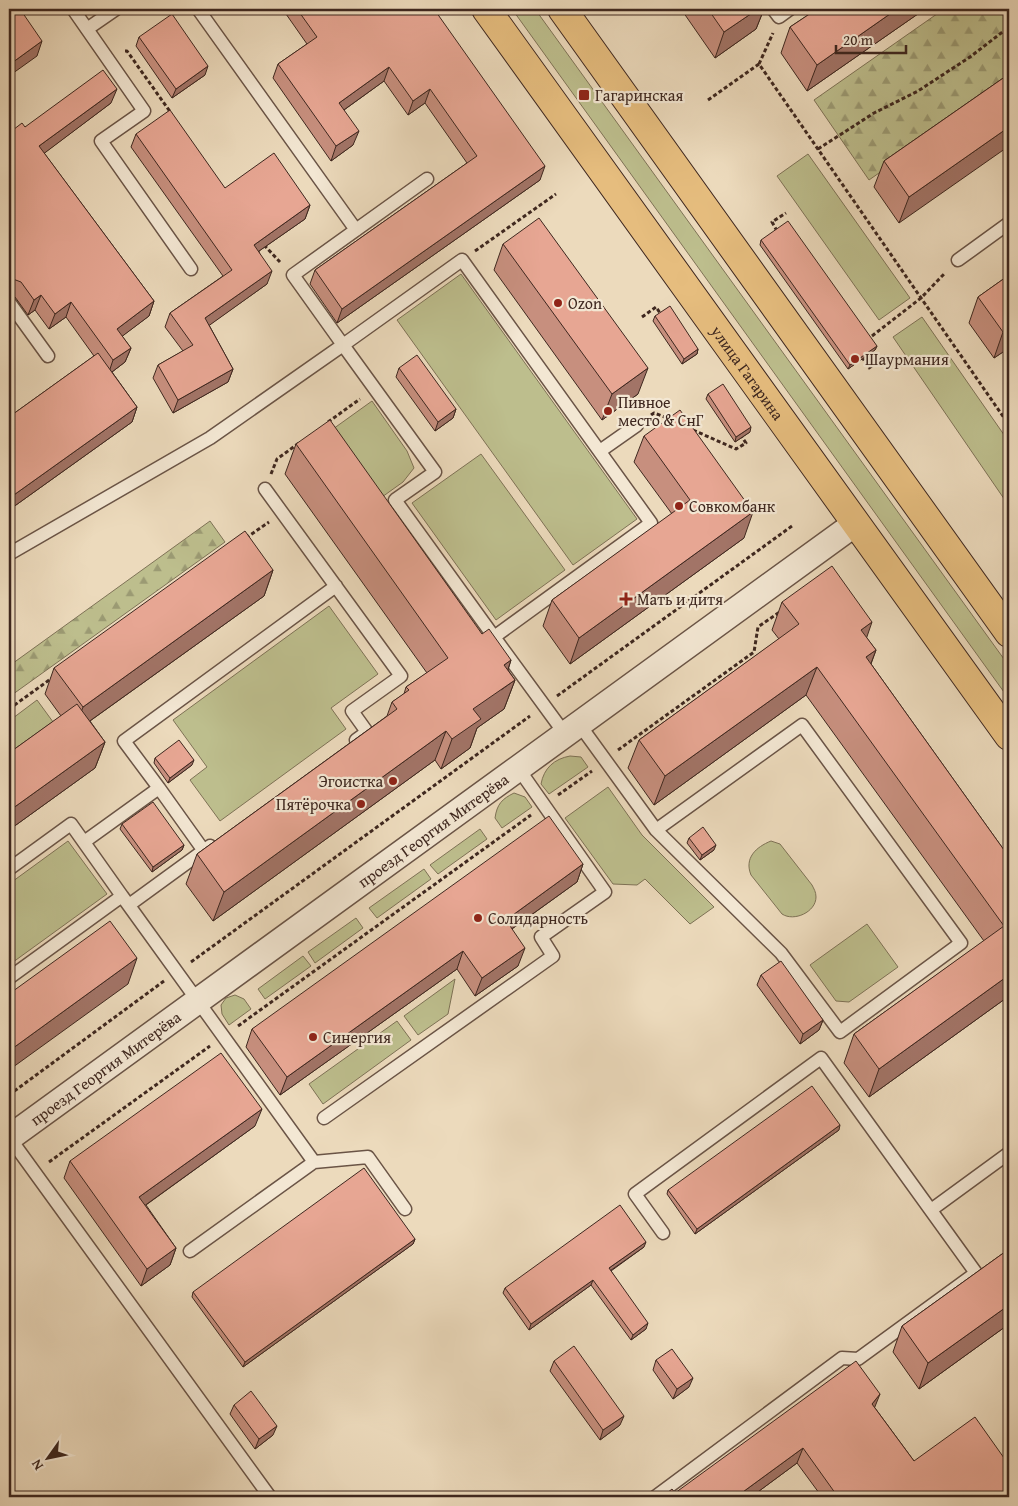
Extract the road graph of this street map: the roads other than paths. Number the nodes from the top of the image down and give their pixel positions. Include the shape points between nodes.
1 (73, 9) edge
2 (116, 9) edge
3 (198, 9) edge
4 (486, 9) edge
5 (562, 9) edge
6 (790, 9) edge
7 (776, 13) edge
8 (87, 29) junction
9 (427, 179) dead end
10 (1009, 223) edge
11 (356, 230) junction
12 (958, 260) road end
13 (191, 269) dead end
14 (9, 302) edge
15 (343, 345) junction
16 (48, 356) dead end
17 (637, 425) road end
18 (600, 451) junction
19 (265, 489) road end
20 (856, 523) junction
21 (9, 554) edge
22 (336, 586) junction
23 (1009, 633) edge
24 (494, 637) junction
25 (572, 729) junction
26 (1009, 736) edge
27 (344, 749) edge
28 (518, 768) junction
29 (158, 788) junction
30 (656, 830) junction
31 (220, 839) edge
32 (84, 842) junction
33 (204, 851) junction
34 (9, 869) edge
35 (126, 900) junction
36 (9, 978) edge
37 (198, 1000) junction
38 (324, 1118) dead end
39 (9, 1137) edge
40 (1009, 1153) edge
41 (314, 1162) junction
42 (406, 1209) dead end
43 (931, 1210) junction
44 (663, 1232) dead end
45 (190, 1251) dead end
46 (270, 1497) edge
47 (655, 1497) edge

1 - 8 lane
2 - 8 lane
3 - 11 lane
4 - 20 main road, улица Гагарина
5 - 23 main road
6 - 7 lane
8 - 13 lane via 144,111 101,141
9 - 11 lane
10 - 12 lane
11 - 15 lane via 293,275
14 - 16 lane
15 - 18 lane via 462,260
15 - 21 lane via 210,438
15 - 24 lane via 435,472 396,500
17 - 18 lane
18 - 24 lane via 652,523
19 - 22 lane
20 - 25 street, проезд Георгия Митерёва
20 - 26 main road, улица Гагарина
22 - 27 lane via 401,676 352,711 367,732
22 - 29 lane via 124,741
24 - 25 lane via 543,706
25 - 28 street, проезд Георгия Митерёва
25 - 30 lane via 605,760
28 - 37 street, проезд Георгия Митерёва
28 - 38 lane via 606,892 541,938 553,956
29 - 32 lane
29 - 33 lane
30 - 30 lane via 782,953 840,1032 961,943 802,725
31 - 33 lane
32 - 34 lane via 70,824
32 - 35 lane
33 - 35 lane
35 - 36 lane
35 - 37 lane
37 - 39 street, проезд Георгия Митерёва
37 - 41 lane
39 - 46 lane
40 - 43 lane
41 - 42 lane via 368,1157
41 - 45 lane
43 - 44 lane via 821,1058 636,1194
43 - 47 lane via 976,1273 858,1359 842,1358

